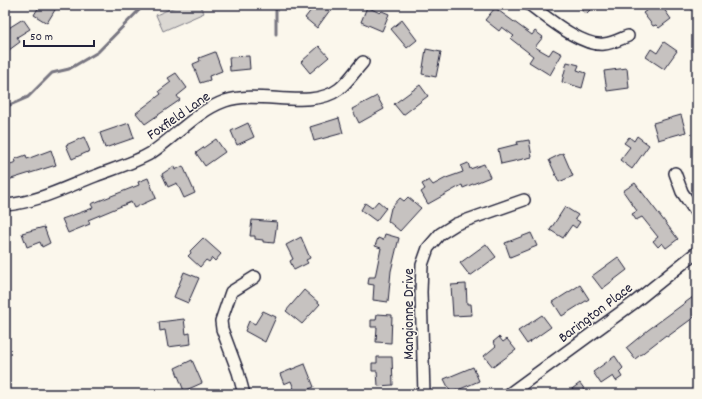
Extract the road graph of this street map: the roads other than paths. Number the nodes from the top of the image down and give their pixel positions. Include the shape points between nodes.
1 (530, 5) edge
2 (628, 36) dead end
3 (363, 62) dead end
4 (675, 173) dead end
5 (524, 200) dead end
6 (5, 205) edge
7 (697, 214) edge
8 (697, 252) edge
9 (255, 277) dead end
10 (244, 394) edge
11 (424, 394) edge
12 (509, 394) edge

1 - 2 street via 562,28 591,43 603,44
3 - 6 street, Foxfield Lane via 348,81 332,94 305,99 238,97 226,100 206,110 142,158 44,196
4 - 7 street via 682,192
5 - 11 street, Mangionne Drive via 456,224 440,234 428,248 422,266 421,292
8 - 12 street, Barington Place via 635,302
9 - 10 street via 231,292 221,321

